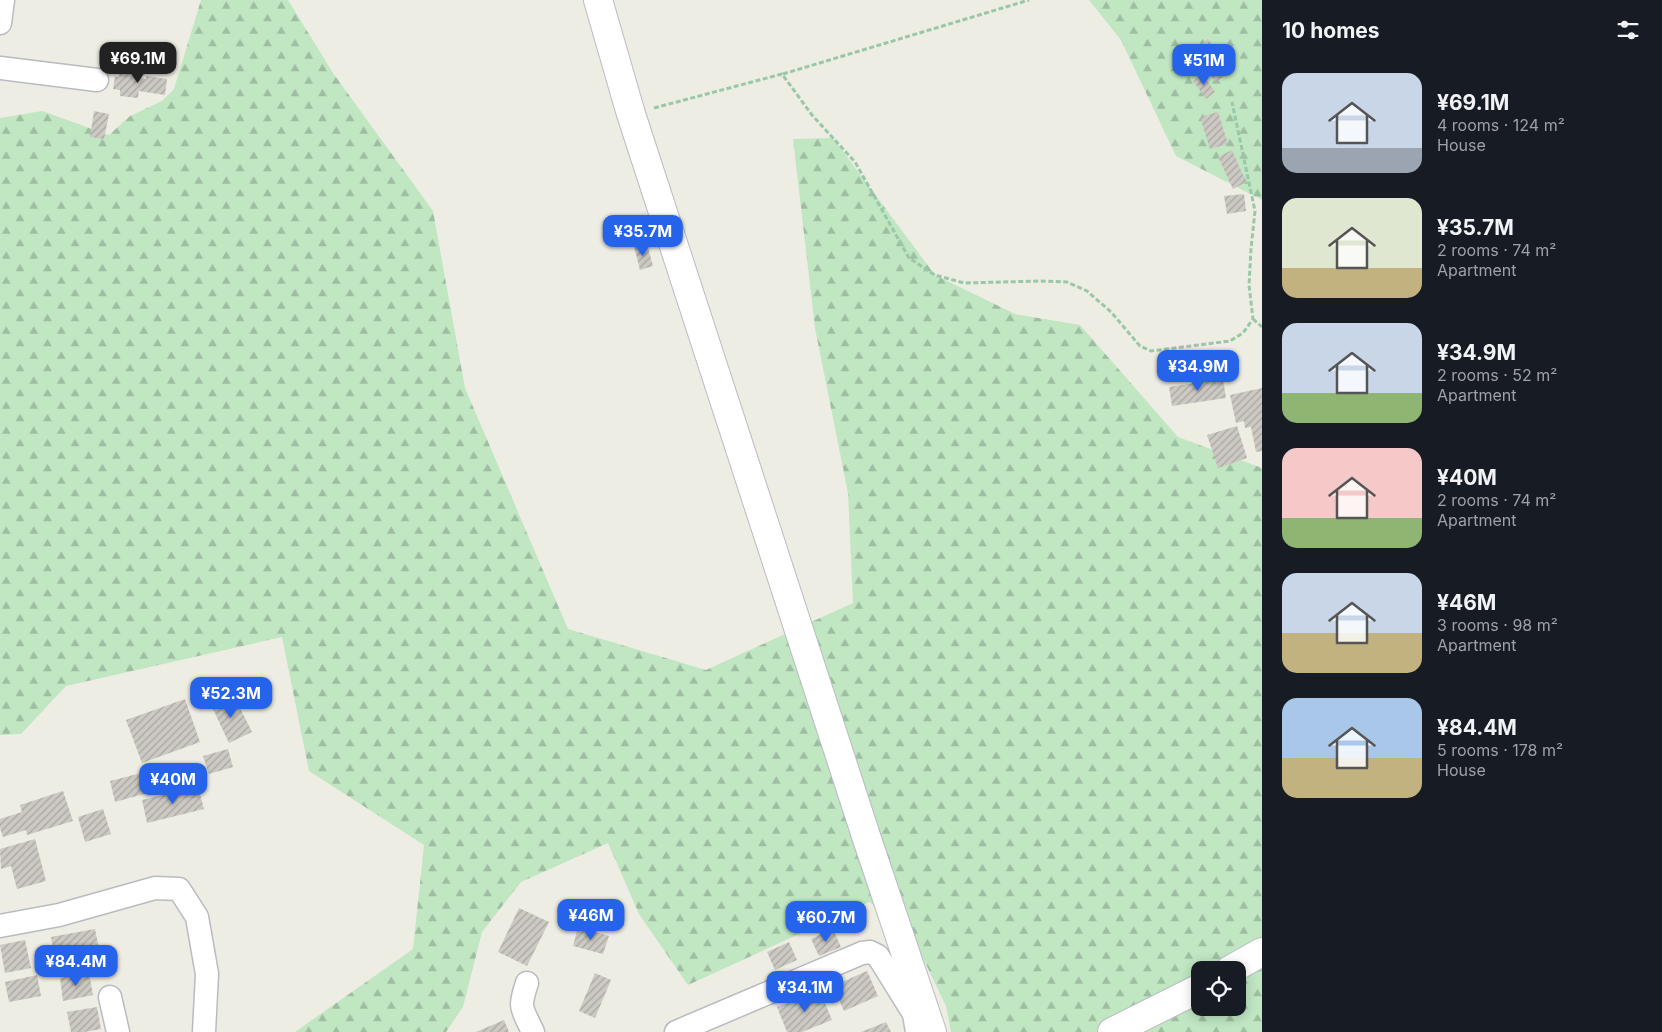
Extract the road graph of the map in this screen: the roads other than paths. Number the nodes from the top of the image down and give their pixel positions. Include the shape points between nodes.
1 (3, 0) edge
2 (598, 0) edge
3 (0, 23) edge
4 (0, 68) edge
5 (97, 80) dead end
6 (0, 926) edge
7 (1262, 952) edge
8 (1246, 961) edge
9 (528, 983) dead end
10 (1191, 992) edge
11 (110, 997) dead end
12 (118, 1032) edge
13 (204, 1032) edge
14 (533, 1032) edge
15 (676, 1032) edge
16 (917, 1032) edge
17 (932, 1032) edge
18 (1112, 1032) edge

1 - 3 street
2 - 17 street via 631,114
4 - 5 street
6 - 13 street via 59,915 155,888 179,889 197,917 207,974
7 - 8 street
9 - 14 street via 521,1005
10 - 18 street
11 - 12 street
15 - 16 street via 870,952 878,956 914,1014

